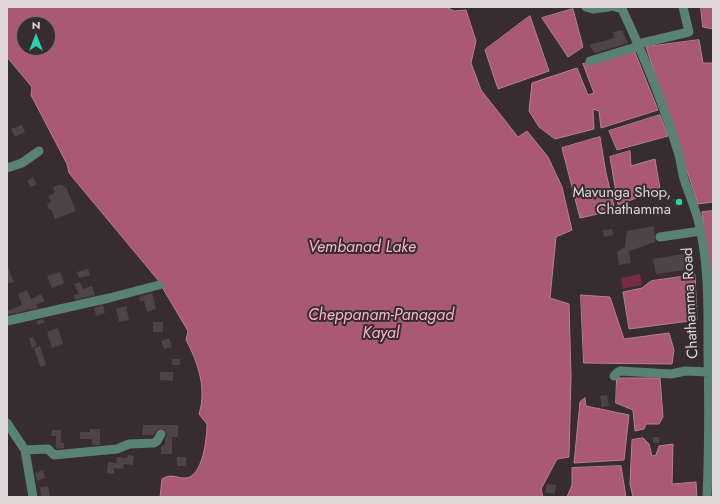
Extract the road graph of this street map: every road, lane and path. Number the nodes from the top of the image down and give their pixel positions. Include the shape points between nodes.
1 (586, 7) edge
2 (609, 7) edge
3 (615, 7) edge
4 (683, 7) edge
5 (639, 45) junction
6 (590, 61) dead end
7 (39, 151) dead end
8 (7, 168) edge
9 (701, 231) junction
10 (660, 237) dead end
11 (159, 285) dead end
12 (7, 320) edge
13 (711, 322) edge
14 (709, 372) junction
15 (614, 376) dead end
16 (7, 423) edge
17 (10, 433) edge
18 (160, 434) dead end
19 (25, 450) junction
20 (34, 497) edge
21 (707, 497) edge

1 - 2 street
3 - 5 street, Chathamma Road via 622,8
4 - 5 street via 689,32
5 - 6 street
5 - 9 street, Chathamma Road via 678,155
7 - 8 street via 22,163
9 - 10 street
9 - 13 street, Chathamma Road
11 - 12 street
13 - 14 street, Chathamma Road
14 - 15 street via 685,371 671,374 620,371
14 - 21 street, Chathamma Road
16 - 17 street
17 - 19 street
18 - 19 street via 154,443 129,444 117,449 54,455 48,449
19 - 20 street

